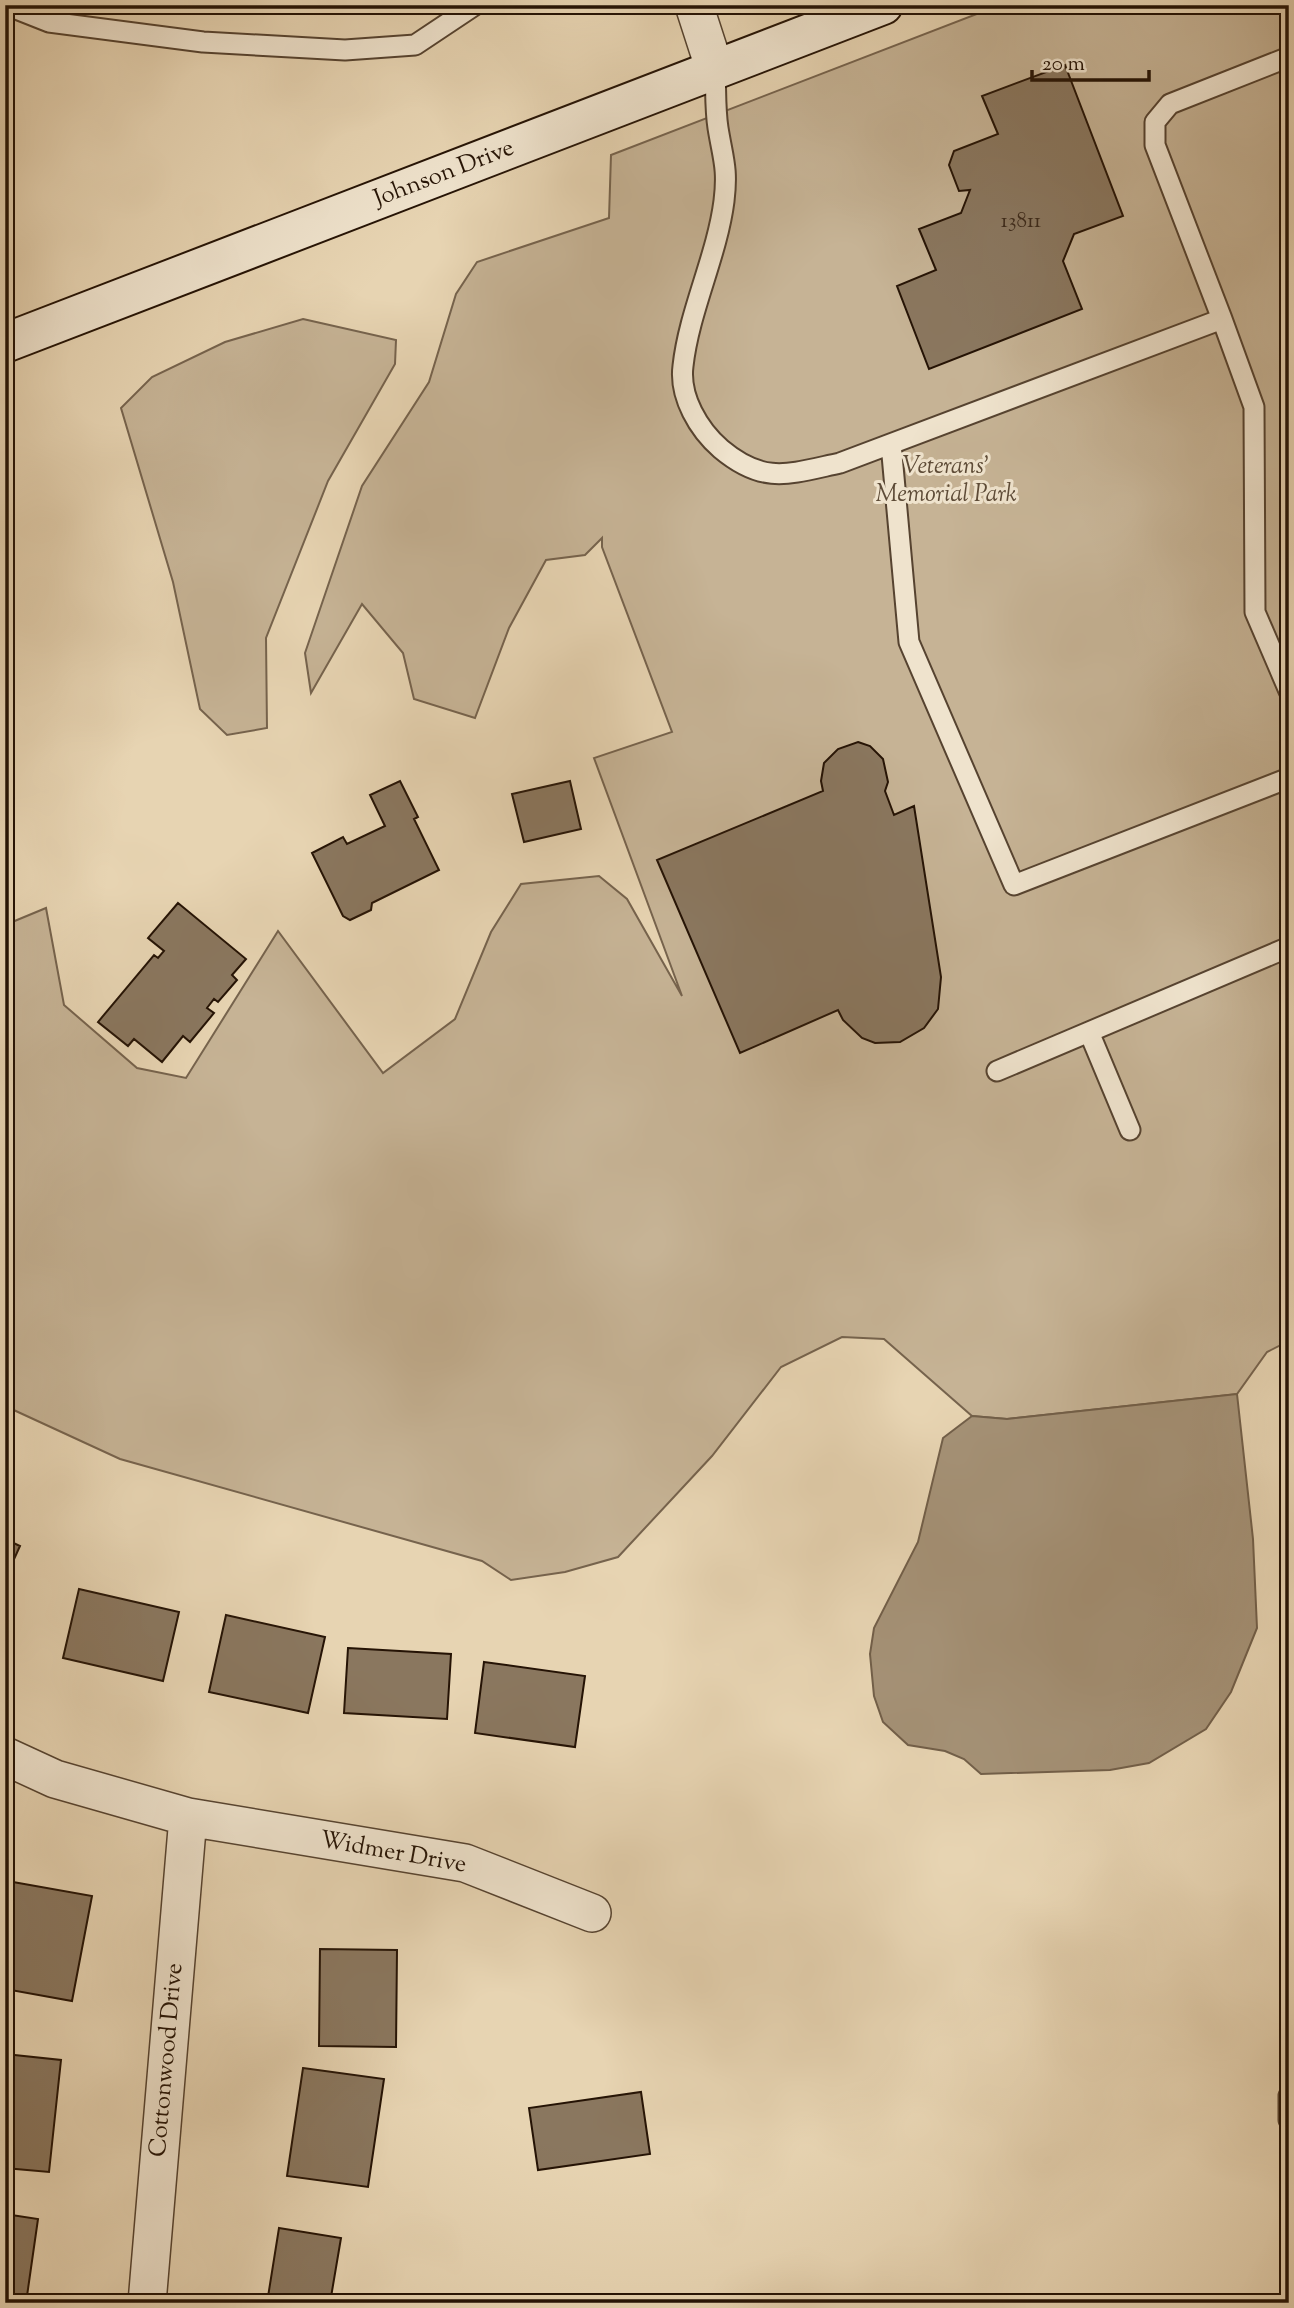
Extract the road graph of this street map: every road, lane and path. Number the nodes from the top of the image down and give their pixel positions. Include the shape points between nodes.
1 (6, 5) edge
2 (475, 5) edge
3 (694, 5) edge
4 (883, 5) edge
5 (1289, 57) edge
6 (715, 70) junction
7 (1222, 319) junction
8 (5, 343) edge
9 (891, 444) junction
10 (1289, 691) edge
11 (1289, 779) edge
12 (1289, 947) edge
13 (1089, 1032) junction
14 (997, 1071) dead end
15 (1130, 1130) dead end
16 (5, 1756) edge
17 (188, 1817) junction
18 (592, 1913) dead end
19 (1289, 2096) edge
20 (1289, 2120) edge
21 (147, 2303) edge

1 - 2 lane via 49,22 203,42 345,50 415,45
3 - 6 street
4 - 6 main road, Johnson Drive
5 - 7 lane via 1170,104 1155,122 1156,145
6 - 8 main road, Johnson Drive
6 - 9 lane via 718,128 727,163 724,203 682,367 688,404 706,436 762,475 840,463
7 - 9 lane
7 - 10 lane via 1254,407 1255,612
9 - 11 lane via 909,642 1014,885
12 - 13 lane
13 - 14 lane
13 - 15 lane
16 - 17 street, Widmer Drive via 55,1779
17 - 18 street, Widmer Drive via 465,1863
17 - 21 street, Cottonwood Drive
19 - 20 lane

